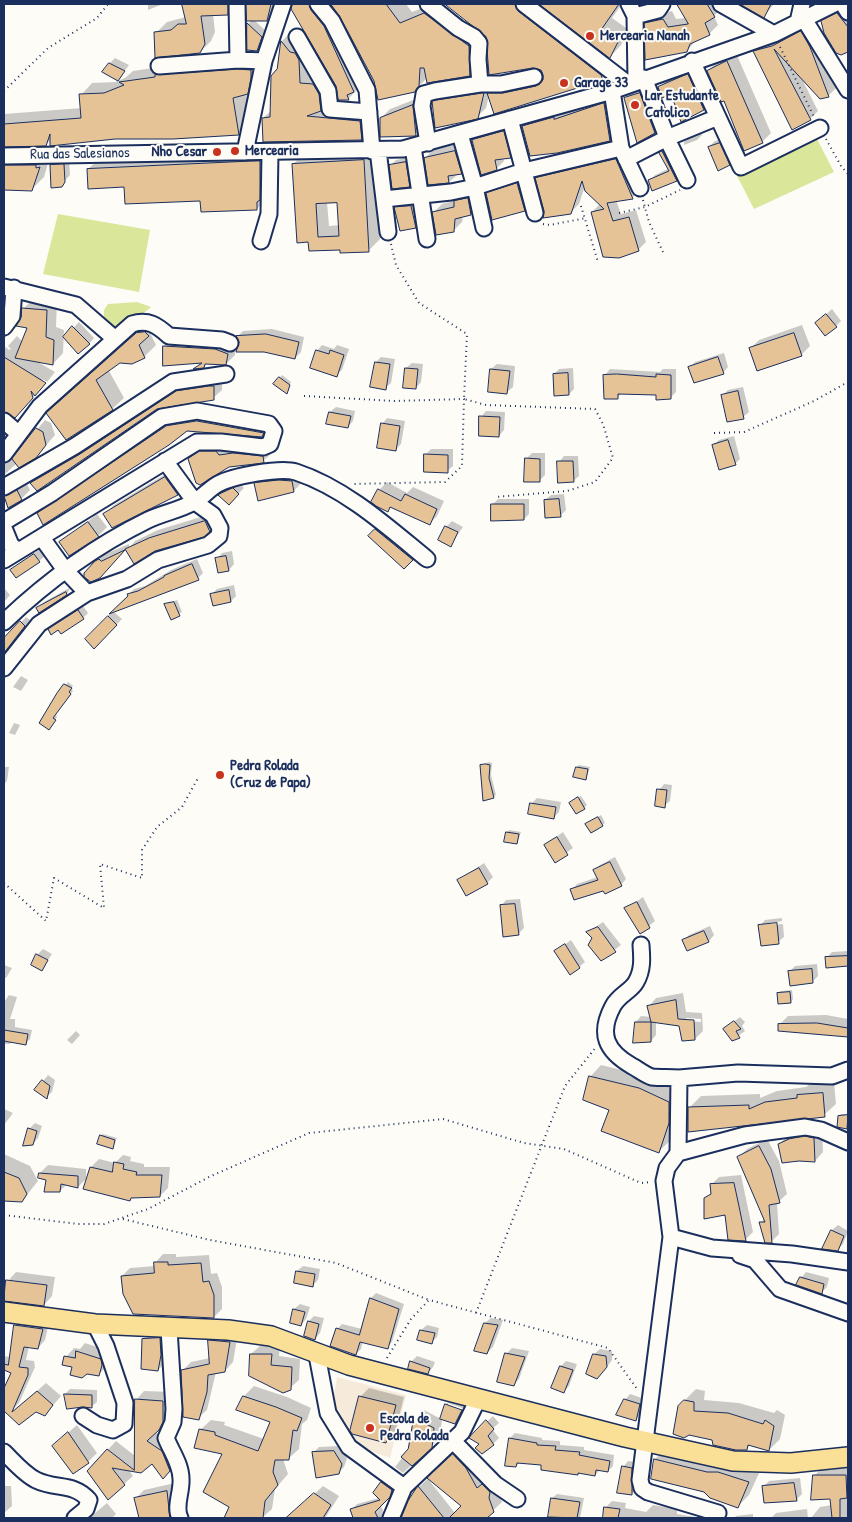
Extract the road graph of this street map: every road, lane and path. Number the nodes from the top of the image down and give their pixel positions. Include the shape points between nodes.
1 (108, 4) edge
2 (237, 4) edge
3 (282, 4) edge
4 (318, 4) edge
5 (428, 4) edge
6 (524, 4) edge
7 (662, 4) edge
8 (721, 4) edge
9 (802, 4) edge
10 (834, 4) edge
11 (843, 4) edge
12 (632, 10) edge
13 (848, 12) edge
14 (801, 20) junction
15 (774, 34) junction
16 (297, 37) dead end
17 (238, 60) junction
18 (692, 61) junction
19 (264, 62) junction
20 (159, 66) dead end
21 (534, 77) dead end
22 (636, 81) junction
23 (480, 84) junction
24 (848, 90) edge
25 (612, 91) junction
26 (4, 92) edge
27 (369, 112) junction
28 (718, 117) junction
29 (510, 119) junction
30 (820, 128) junction
31 (460, 134) junction
32 (667, 138) junction
33 (421, 145) junction
34 (375, 150) junction
35 (245, 152) junction
36 (270, 152) junction
37 (623, 153) junction
38 (4, 156) edge
39 (524, 171) junction
40 (848, 174) edge
41 (687, 180) joint
42 (475, 186) junction
43 (640, 188) joint
44 (421, 196) junction
45 (384, 199) junction
46 (581, 206) dead end
47 (645, 207) junction
48 (535, 213) joint
49 (619, 213) dead end
50 (586, 218) junction
51 (484, 228) dead end
52 (388, 232) joint
53 (427, 239) dead end
54 (261, 241) dead end
55 (663, 252) dead end
56 (598, 262) dead end
57 (9, 288) edge
58 (4, 327) edge
59 (114, 338) junction
60 (230, 343) dead end
61 (226, 374) dead end
62 (848, 382) edge
63 (304, 396) dead end
64 (464, 399) junction
65 (4, 421) edge
66 (714, 433) dead end
67 (19, 434) junction
68 (4, 454) edge
69 (165, 461) junction
70 (349, 484) dead end
71 (4, 487) edge
72 (495, 497) dead end
73 (195, 502) junction
74 (4, 522) edge
75 (4, 528) edge
76 (42, 538) junction
77 (18, 551) junction
78 (427, 559) dead end
79 (4, 560) edge
80 (65, 570) junction
81 (87, 593) junction
82 (4, 622) edge
83 (4, 668) edge
84 (198, 778) dead end
85 (4, 883) edge
86 (642, 945) dead end
87 (605, 1036) junction
88 (848, 1070) edge
89 (679, 1078) junction
90 (848, 1142) edge
91 (541, 1146) junction
92 (678, 1153) junction
93 (664, 1181) junction
94 (4, 1215) edge
95 (120, 1219) junction
96 (671, 1238) junction
97 (724, 1249) junction
98 (848, 1262) edge
99 (429, 1300) junction
100 (4, 1312) edge
101 (848, 1312) edge
102 (476, 1313) junction
103 (95, 1324) junction
104 (169, 1328) junction
105 (318, 1355) junction
106 (384, 1364) dead end
107 (478, 1399) junction
108 (650, 1407) junction
109 (82, 1416) dead end
110 (453, 1441) junction
111 (646, 1442) junction
112 (4, 1452) edge
113 (848, 1457) edge
114 (404, 1487) junction
115 (518, 1499) dead end
116 (718, 1513) dead end
117 (75, 1518) edge
118 (180, 1518) edge
119 (391, 1518) edge

1 - 26 path via 97,18 48,48
2 - 17 street
3 - 19 street
4 - 27 street via 332,21 367,90
5 - 23 street via 480,43
6 - 22 street
7 - 12 street via 658,10
8 - 15 street
9 - 14 street
10 - 14 street, Rua das Salesianos
11 - 13 street
12 - 22 street
14 - 15 street, Rua das Salesianos
14 - 24 street
15 - 18 street, Rua das Salesianos
15 - 30 path
16 - 27 street via 328,91 330,109
17 - 19 street
17 - 20 street
18 - 22 street, Rua das Salesianos
18 - 28 street
19 - 35 street
21 - 23 street via 501,84
22 - 25 street, Rua das Salesianos
22 - 32 street
23 - 33 street via 424,94
25 - 29 street, Rua das Salesianos
25 - 37 street
27 - 34 street
28 - 30 street via 741,167
28 - 32 street
29 - 31 street, Rua das Salesianos
29 - 39 street
30 - 40 path
31 - 33 street, Rua das Salesianos
31 - 42 street
32 - 37 street
32 - 41 street
33 - 34 street, Rua das Salesianos via 403,150
33 - 44 street
34 - 36 street, Rua das Salesianos
34 - 45 street
35 - 36 street, Rua das Salesianos
35 - 38 street, Rua das Salesianos
36 - 54 street via 269,214
37 - 39 street
37 - 43 street
39 - 42 street
39 - 48 street
41 - 47 path via 681,190
42 - 44 street
42 - 51 street
43 - 47 path
44 - 45 street
44 - 53 street
45 - 52 street
46 - 50 path
47 - 49 path
47 - 55 path
48 - 50 path via 539,223 550,225
50 - 56 path
52 - 64 path via 396,265 419,302 467,334
57 - 58 street via 12,316
57 - 59 street via 76,305
59 - 60 street via 132,324 142,321 157,325 169,336
59 - 67 street via 40,406
61 - 71 street via 173,382 75,446
62 - 66 path via 744,432
63 - 64 path
64 - 70 path via 462,466 445,482
64 - 72 path via 486,405 596,409 603,424 613,458 595,482 567,491
65 - 67 street
67 - 68 street
69 - 73 street
69 - 74 street via 197,442 263,447 270,444 274,431 269,424 197,411 162,417
69 - 76 street
73 - 78 street via 218,484 236,478 294,471 370,512
73 - 80 street via 148,520
73 - 81 street via 213,515 220,528 219,536 208,545 158,560 127,578
75 - 77 street via 11,546
76 - 77 street
76 - 80 street
77 - 79 street
80 - 81 street
80 - 82 street
81 - 83 street via 39,624
84 - 85 path via 182,807 157,826 142,850 142,878 100,864 104,908 54,878 46,920
86 - 87 street via 642,968 636,984 620,995 612,1007
87 - 89 street via 618,1058 651,1076
87 - 91 path via 566,1086
88 - 89 street via 832,1076 738,1073
89 - 92 street
90 - 92 street via 821,1130 804,1127 745,1135
91 - 93 path via 564,1149 641,1183
91 - 95 path via 443,1119 309,1133
91 - 102 path
92 - 93 street via 667,1168
93 - 96 street
94 - 95 path via 78,1224 104,1224
95 - 99 path via 210,1240 336,1263
96 - 97 street
96 - 108 street
97 - 98 street
97 - 101 street via 755,1260 780,1288
99 - 102 path
99 - 106 path via 411,1318
100 - 103 main road
102 - 108 path via 608,1348
103 - 104 main road
103 - 109 street via 106,1346 126,1413 124,1424 113,1430
104 - 105 main road via 252,1332
104 - 118 street via 174,1410 166,1438 181,1478 177,1509
105 - 107 main road
105 - 114 street via 328,1413 349,1447
107 - 110 street via 462,1432
107 - 111 main road
108 - 111 street
110 - 114 street
110 - 115 street via 495,1484
111 - 113 main road via 758,1463
111 - 116 street via 640,1480 642,1488
112 - 117 street via 35,1480 49,1486 75,1488 83,1494 89,1500 86,1509
114 - 119 street

